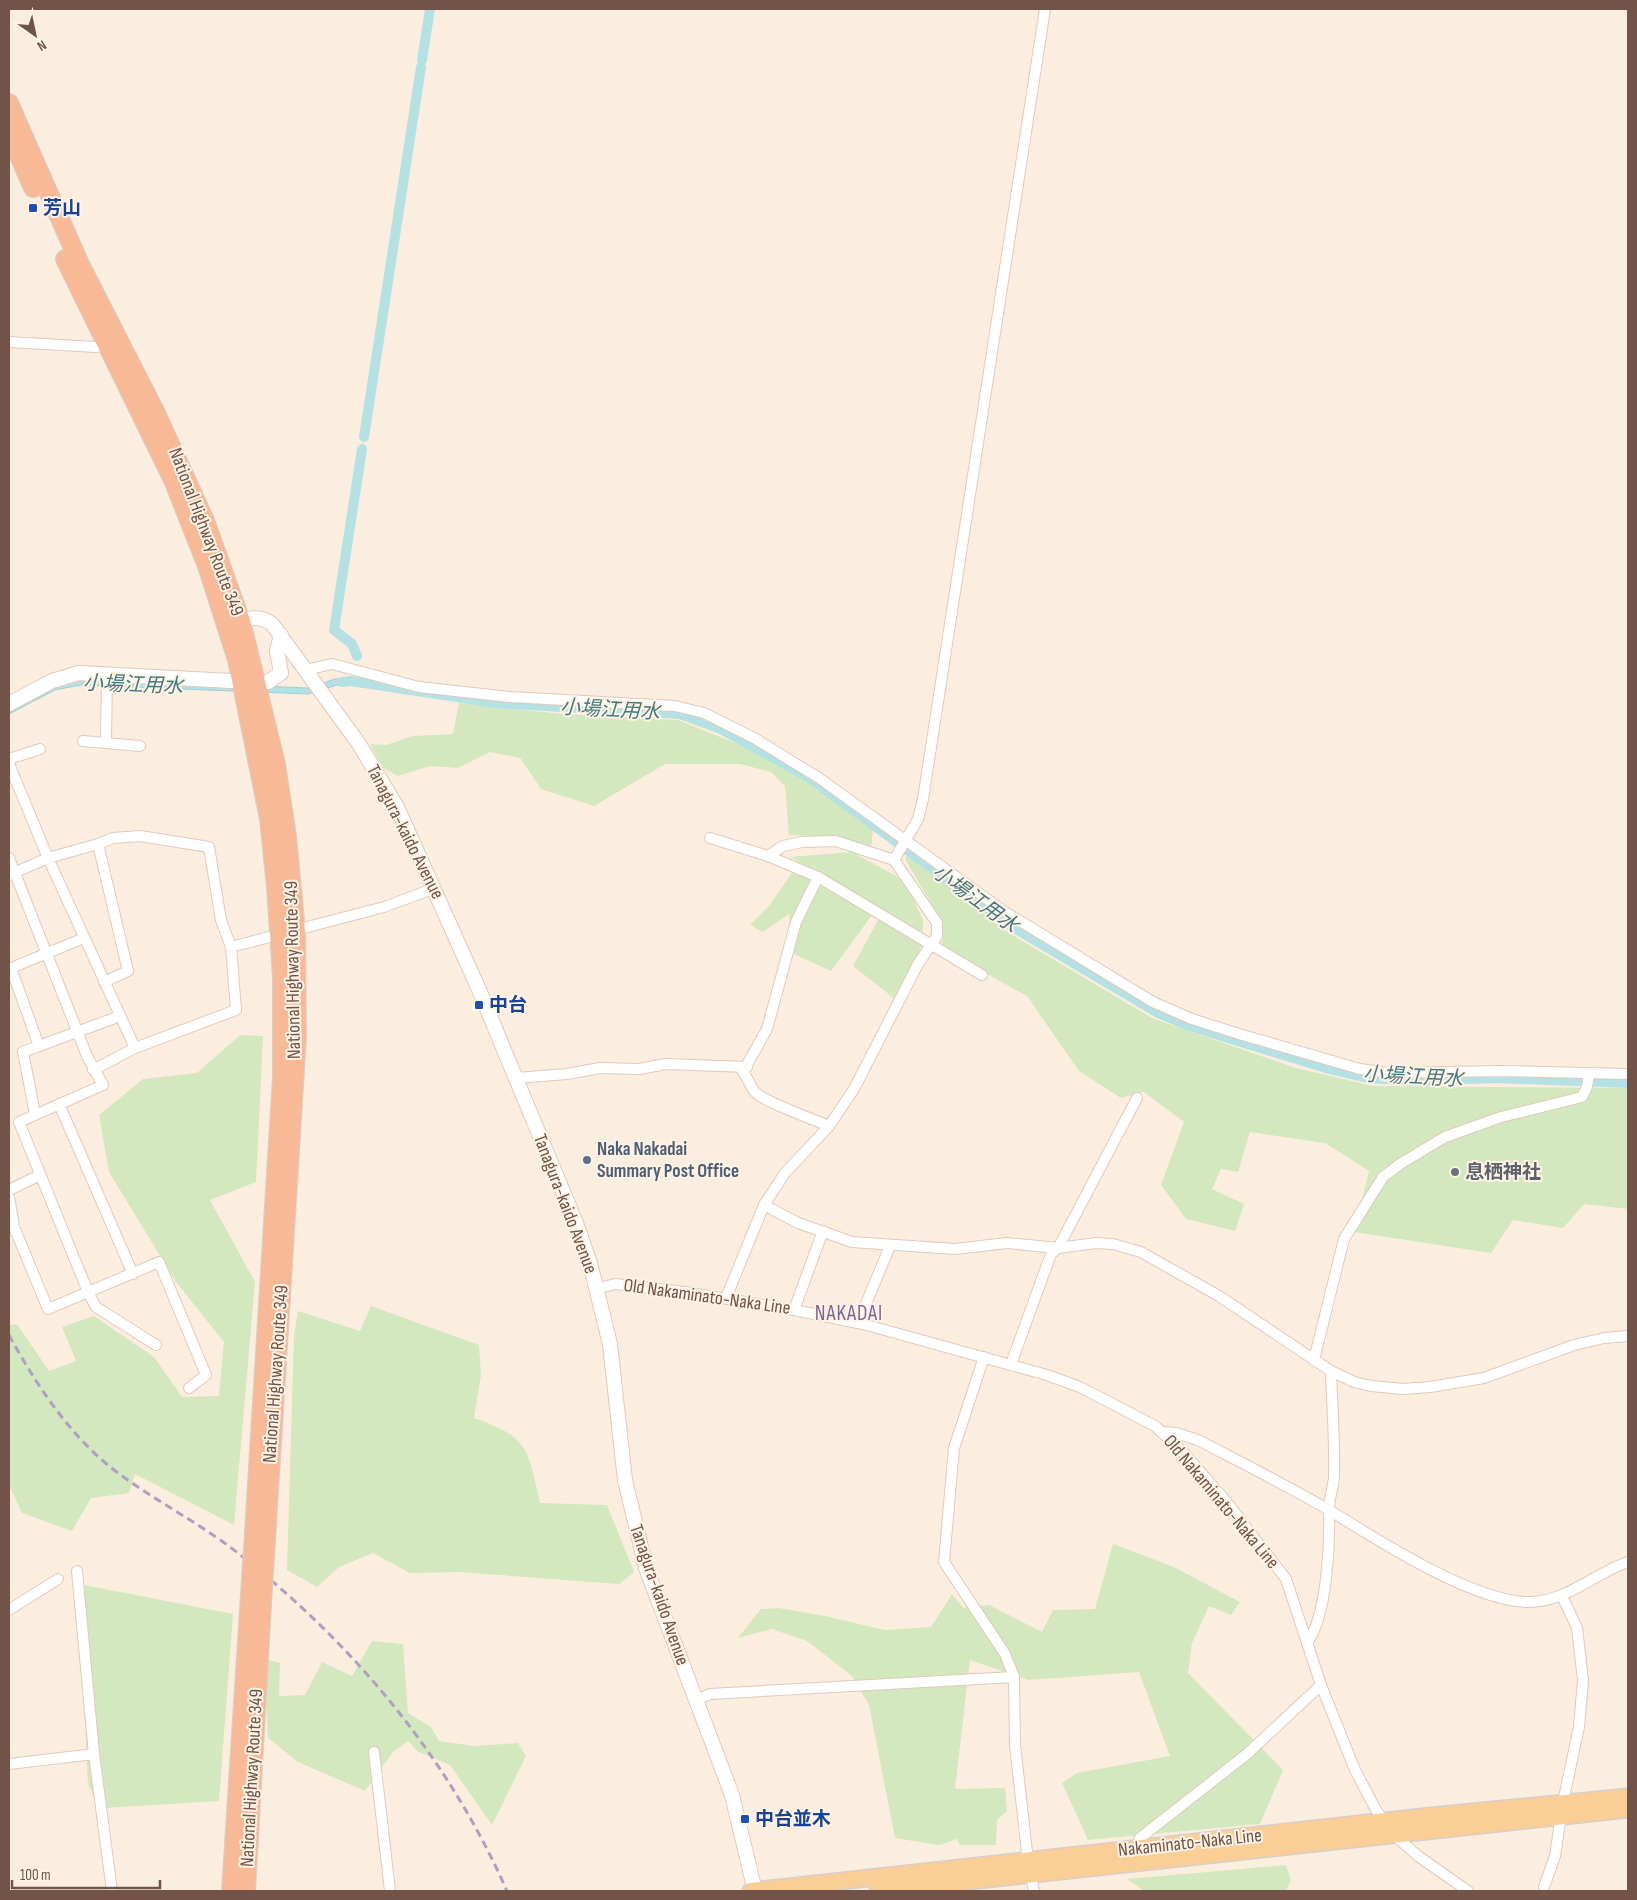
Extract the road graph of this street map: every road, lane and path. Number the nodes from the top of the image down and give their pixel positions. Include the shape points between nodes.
1 (1045, 9) edge
2 (9, 103) edge
3 (9, 133) edge
4 (9, 342) edge
5 (112, 343) junction
6 (234, 624) junction
7 (281, 636) junction
8 (306, 670) junction
9 (106, 680) junction
10 (232, 681) dead end
11 (268, 682) dead end
12 (9, 704) edge
13 (83, 740) dead end
14 (106, 743) junction
15 (140, 746) dead end
16 (40, 749) dead end
17 (9, 759) edge
18 (9, 764) edge
19 (710, 838) dead end
20 (98, 844) junction
21 (901, 849) junction
22 (768, 856) junction
23 (9, 858) edge
24 (48, 858) junction
25 (12, 874) edge
26 (818, 877) junction
27 (435, 888) junction
28 (288, 933) junction
29 (84, 938) junction
30 (931, 945) junction
31 (231, 947) junction
32 (48, 955) junction
33 (10, 968) edge
34 (982, 975) dead end
35 (104, 982) junction
36 (120, 1016) junction
37 (78, 1032) junction
38 (39, 1046) junction
39 (135, 1048) junction
40 (747, 1067) junction
41 (93, 1070) junction
42 (1628, 1074) edge
43 (516, 1078) junction
44 (1588, 1080) junction
45 (1137, 1098) dead end
46 (59, 1104) junction
47 (35, 1114) junction
48 (829, 1126) junction
49 (40, 1175) junction
50 (9, 1190) edge
51 (9, 1197) edge
52 (764, 1205) junction
53 (823, 1231) junction
54 (890, 1246) junction
55 (1058, 1248) junction
56 (133, 1274) junction
57 (596, 1289) junction
58 (88, 1292) junction
59 (726, 1298) junction
60 (794, 1310) junction
61 (858, 1323) junction
62 (1628, 1336) edge
63 (156, 1345) dead end
64 (984, 1357) junction
65 (1314, 1360) junction
66 (1011, 1364) junction
67 (1331, 1372) junction
68 (189, 1388) dead end
69 (1162, 1432) junction
70 (1329, 1510) junction
71 (1628, 1562) edge
72 (77, 1572) dead end
73 (58, 1579) dead end
74 (257, 1583) junction
75 (1562, 1596) junction
76 (9, 1610) edge
77 (1307, 1643) junction
78 (1014, 1677) junction
79 (1322, 1685) junction
80 (696, 1700) junction
81 (374, 1752) dead end
82 (94, 1754) junction
83 (9, 1764) edge
84 (1628, 1797) edge
85 (1562, 1809) junction
86 (1628, 1809) edge
87 (1384, 1822) junction
88 (1394, 1835) junction
89 (1136, 1849) junction
90 (1030, 1867) junction
91 (1544, 1887) dead end
92 (112, 1891) edge
93 (231, 1891) edge
94 (246, 1891) edge
95 (390, 1891) edge
96 (754, 1891) edge
97 (878, 1891) edge
98 (1034, 1891) edge
99 (1468, 1891) edge

1 - 21 street via 923,799 918,819
2 - 5 highway, National Highway Route 349
3 - 5 highway, National Highway Route 349 via 66,261
4 - 5 street
5 - 6 highway, National Highway Route 349 via 185,474 220,560
6 - 7 street, Tanagura-kaido Avenue via 266,619
6 - 28 highway, National Highway Route 349 via 276,764 287,836
7 - 8 street, Tanagura-kaido Avenue
7 - 11 street via 277,652 281,673
8 - 21 street via 332,664 418,687 510,697 675,706 704,714 754,738 819,778
8 - 27 street, Tanagura-kaido Avenue via 380,778
9 - 10 street
9 - 12 street via 79,673 52,680
9 - 14 street
13 - 14 street
14 - 15 street
16 - 17 street
18 - 24 street
19 - 22 street
20 - 24 street
20 - 31 street via 113,838 140,836 209,847 222,920
20 - 35 street via 128,971
21 - 22 street via 836,841 802,842 783,846
21 - 30 street via 937,923 937,936
21 - 44 street via 1152,1002 1192,1019 1360,1070 1388,1074 1501,1071
22 - 26 street
23 - 25 street
24 - 25 street
24 - 29 street
25 - 32 street
26 - 30 street
26 - 40 street via 796,922 767,1028
27 - 28 street via 384,907
27 - 43 street, Tanagura-kaido Avenue
28 - 31 street
28 - 74 highway, National Highway Route 349, bridge via 282,978 282,1076
29 - 32 street
29 - 35 street
30 - 34 street
30 - 48 street via 918,964 854,1089
31 - 39 street via 236,1010
32 - 33 street
32 - 37 street
33 - 38 street
35 - 36 street
36 - 37 street
36 - 39 street
37 - 38 street
37 - 41 street
38 - 47 street via 24,1052
39 - 41 street
40 - 43 street via 666,1064
40 - 48 street via 743,1072 754,1091 768,1102
41 - 46 street via 102,1086
42 - 44 street
43 - 57 street, Tanagura-kaido Avenue via 576,1224
44 - 65 street via 1582,1097 1501,1117 1445,1137 1383,1177 1344,1239
45 - 55 street
46 - 47 street
46 - 56 street
47 - 49 street via 19,1122
48 - 52 street via 785,1173
49 - 50 street
49 - 58 street
51 - 58 street via 14,1227 48,1309
52 - 53 street via 798,1223
52 - 59 street
53 - 54 street via 852,1242
53 - 60 street
54 - 55 street via 954,1249 1007,1244
54 - 61 street
55 - 65 street via 1096,1243 1141,1252 1219,1296
55 - 66 street via 1051,1254
56 - 58 street
56 - 68 street via 159,1262 206,1375
57 - 59 street, Old Nakaminato-Naka Line via 615,1284
57 - 80 street, Tanagura-kaido Avenue via 610,1344 624,1471 634,1521 646,1568
58 - 63 street via 96,1307
59 - 60 street, Old Nakaminato-Naka Line
60 - 61 street, Old Nakaminato-Naka Line
61 - 64 street, Old Nakaminato-Naka Line
62 - 67 street via 1574,1345 1484,1378 1430,1387 1371,1386
64 - 66 street, Old Nakaminato-Naka Line
64 - 78 street via 954,1448 944,1562 1005,1654
65 - 67 street
66 - 69 street, Old Nakaminato-Naka Line via 1080,1387
67 - 70 street via 1334,1476
69 - 70 street via 1198,1440
69 - 77 street, Old Nakaminato-Naka Line via 1225,1500 1286,1579
70 - 75 street via 1438,1573 1473,1588 1530,1602
70 - 77 street via 1330,1529 1320,1609 1312,1637
71 - 75 street
72 - 82 street
73 - 76 street
74 - 93 highway, National Highway Route 349
74 - 94 highway, National Highway Route 349
75 - 85 street via 1577,1628 1583,1680 1579,1728
77 - 79 street, Old Nakaminato-Naka Line
78 - 80 street via 710,1694
78 - 90 street via 1015,1745
79 - 87 street, Old Nakaminato-Naka Line via 1355,1770
79 - 89 street via 1247,1754 1140,1838
80 - 96 street, Tanagura-kaido Avenue via 732,1795
81 - 95 street
82 - 83 street
82 - 92 street
84 - 85 main road, Nakaminato-Naka Line
85 - 86 main road, Nakaminato-Naka Line
85 - 87 main road, Nakaminato-Naka Line
85 - 88 main road, Nakaminato-Naka Line
85 - 91 street via 1554,1856
87 - 88 street, Old Nakaminato-Naka Line
87 - 89 main road, Nakaminato-Naka Line
88 - 90 main road, Nakaminato-Naka Line
88 - 99 street, Old Nakaminato-Naka Line
89 - 90 main road, Nakaminato-Naka Line
90 - 96 main road, Nakaminato-Naka Line
90 - 97 main road, Nakaminato-Naka Line
90 - 98 street

